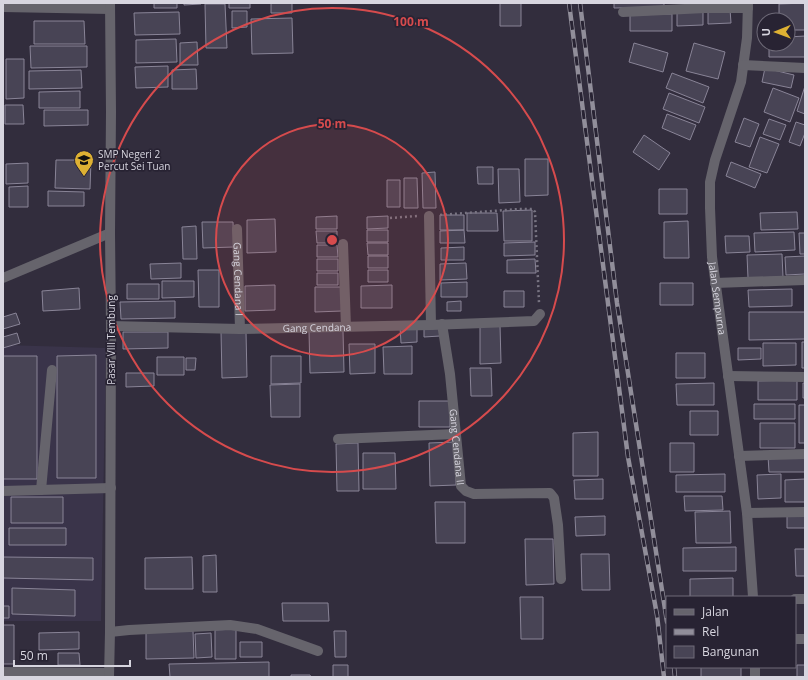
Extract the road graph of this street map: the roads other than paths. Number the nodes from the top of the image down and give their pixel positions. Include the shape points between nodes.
1 (748, 5) edge
2 (110, 6) edge
3 (3, 7) edge
4 (623, 12) dead end
5 (743, 65) junction
6 (805, 68) edge
7 (429, 216) road end
8 (237, 229) dead end
9 (110, 238) junction
10 (343, 244) dead end
11 (3, 278) edge
12 (805, 280) edge
13 (715, 283) junction
14 (540, 314) road end
15 (442, 324) junction
16 (430, 325) junction
17 (111, 326) junction
18 (346, 327) junction
19 (240, 329) junction
20 (52, 370) dead end
21 (728, 376) junction
22 (805, 377) edge
23 (455, 434) junction
24 (338, 439) dead end
25 (805, 454) edge
26 (739, 456) junction
27 (111, 488) junction
28 (42, 490) junction
29 (3, 491) edge
30 (805, 512) edge
31 (747, 513) junction
32 (561, 579) dead end
33 (753, 596) edge
34 (110, 632) junction
35 (318, 651) dead end
36 (3, 672) edge
37 (109, 675) edge

1 - 4 street
1 - 5 street, Jalan Sempurna
2 - 3 street
2 - 9 street, Pasar VIII Tembung
5 - 6 street
5 - 13 street, Jalan Sempurna via 741,82 710,182
7 - 16 street
8 - 19 street, Gang Cendana I
9 - 11 street
9 - 17 street, Pasar VIII Tembung
10 - 18 street
12 - 13 street
13 - 21 street, Jalan Sempurna
14 - 15 street, Gang Cendana via 534,321
15 - 16 street, Gang Cendana
15 - 23 street, Gang Cendana II via 450,374
16 - 18 street, Gang Cendana
17 - 19 street, Gang Cendana
17 - 27 street, Pasar VIII Tembung
18 - 19 street, Gang Cendana
20 - 28 street
21 - 22 street
21 - 26 street, Jalan Sempurna
23 - 24 street
23 - 32 street, Gang Cendana II via 461,486 466,491 474,494 550,493 554,498
25 - 26 street
26 - 31 street, Jalan Sempurna
27 - 28 street
27 - 34 street, Pasar VIII Tembung
28 - 29 street
30 - 31 street
31 - 33 street, Jalan Sempurna
34 - 35 street via 230,626 257,629
34 - 37 street, Pasar VIII Tembung
36 - 37 street

